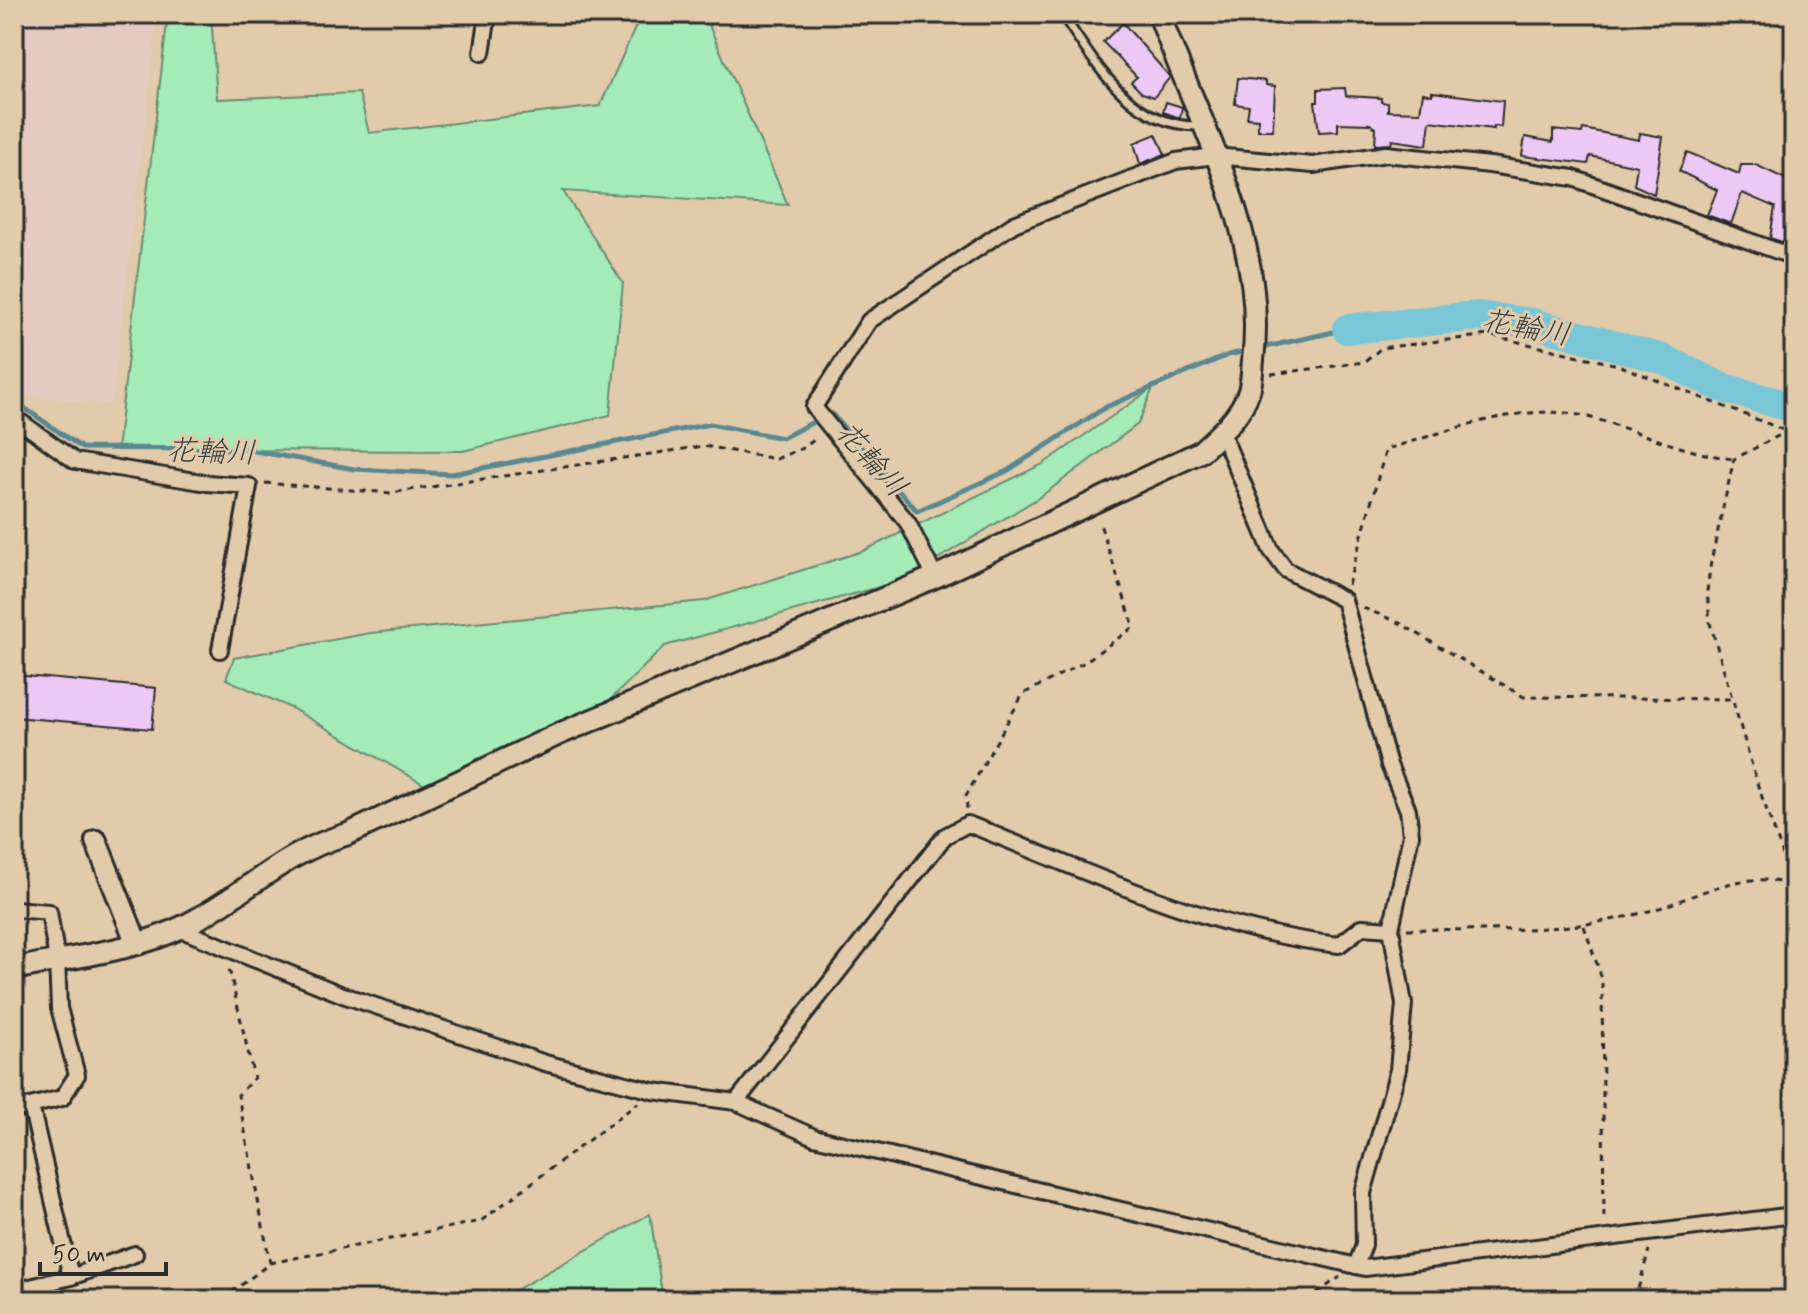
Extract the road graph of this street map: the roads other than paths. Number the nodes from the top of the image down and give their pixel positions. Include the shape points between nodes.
1 (488, 14) edge
2 (1062, 14) edge
3 (1159, 14) edge
4 (482, 53) dead end
5 (1203, 126) junction
6 (1215, 156) junction
7 (1794, 257) edge
8 (14, 422) edge
9 (1222, 433) junction
10 (935, 577) junction
11 (220, 650) dead end
12 (96, 841) dead end
13 (14, 909) edge
14 (179, 929) junction
15 (1391, 929) junction
16 (137, 944) junction
17 (57, 960) junction
18 (14, 969) edge
19 (736, 1102) junction
20 (31, 1106) junction
21 (14, 1110) edge
22 (1794, 1215) edge
23 (135, 1254) dead end
24 (1356, 1266) junction
25 (71, 1277) junction
26 (14, 1291) edge

1 - 4 street
2 - 5 lane via 1109,84 1151,115 1182,126
3 - 5 street
5 - 6 street
6 - 7 street via 1313,165 1386,154 1573,178
6 - 9 street via 1239,222 1252,284 1255,341 1249,391
6 - 10 street via 1176,161 1014,224 869,321 814,407 908,523
8 - 11 street via 75,461 249,486
9 - 10 street via 1200,452
9 - 15 street via 1271,550 1286,570 1344,600 1389,765 1408,810 1411,835
10 - 14 street via 559,734 348,834 313,844
12 - 16 street
13 - 17 street via 49,912
14 - 16 street
14 - 19 street via 343,995 500,1048 653,1091
15 - 19 street via 1362,927 1339,945 1287,939 1194,914 968,824 945,836
15 - 24 street via 1404,1004 1398,1070 1363,1193 1364,1245
16 - 17 street
17 - 18 street
17 - 20 street via 59,1008 77,1075 62,1098
19 - 24 street via 814,1137
20 - 21 street
20 - 25 street
22 - 24 street
23 - 25 street
25 - 26 street

